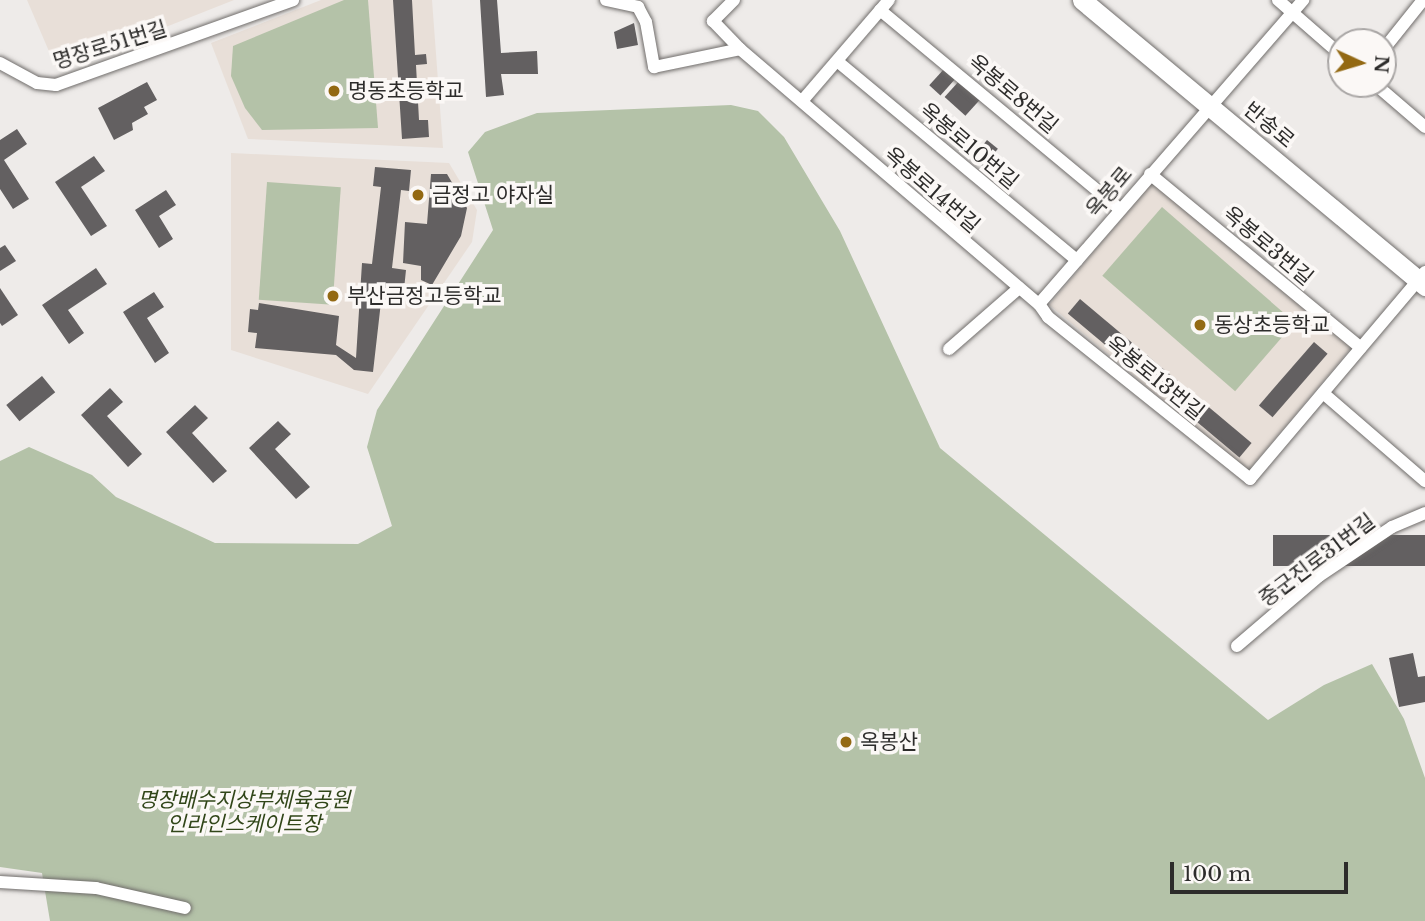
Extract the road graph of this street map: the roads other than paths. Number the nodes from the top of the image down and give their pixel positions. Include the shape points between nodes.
1 (293, 0) edge
2 (606, 0) edge
3 (734, 0) edge
4 (1082, 0) edge
5 (1278, 0) edge
6 (1303, 0) edge
7 (1423, 0) edge
8 (885, 5) edge
9 (1292, 12) junction
10 (1397, 32) edge
11 (1327, 43) edge
12 (740, 49) junction
13 (837, 61) junction
14 (0, 63) edge
15 (1391, 98) edge
16 (802, 101) junction
17 (1209, 105) junction
18 (1425, 127) edge
19 (1150, 174) junction
20 (1120, 209) junction
21 (1077, 260) junction
22 (1423, 279) edge
23 (1019, 288) junction
24 (1039, 304) junction
25 (1361, 348) junction
26 (949, 349) dead end
27 (1323, 393) junction
28 (1425, 481) edge
29 (1425, 513) edge
30 (1237, 646) dead end
31 (0, 882) edge
32 (185, 908) dead end

1 - 14 street, 명장로51번길 via 56,85 37,83
2 - 12 street via 638,7 646,22 654,66
3 - 12 street, 옥봉로14번길 via 713,21
4 - 17 main road, 반송로
5 - 9 street
6 - 9 street, 옥봉로
7 - 10 street
8 - 13 street
8 - 20 street, 옥봉로8번길
9 - 11 street
9 - 17 street, 옥봉로
12 - 16 street, 옥봉로14번길
13 - 16 street
13 - 21 street, 옥봉로10번길
15 - 18 street
16 - 23 street, 옥봉로14번길
17 - 19 street, 옥봉로
17 - 22 main road, 반송로
19 - 20 street, 옥봉로
19 - 25 street, 옥봉로3번길
20 - 21 street, 옥봉로
21 - 24 street, 옥봉로
22 - 25 street
23 - 24 street, 옥봉로14번길
23 - 26 street
24 - 27 street, 옥봉로13번길 via 1048,317 1250,479
25 - 27 street
27 - 28 street
29 - 30 street, 중군진로31번길 via 1392,527 1319,576
31 - 32 street via 96,888

